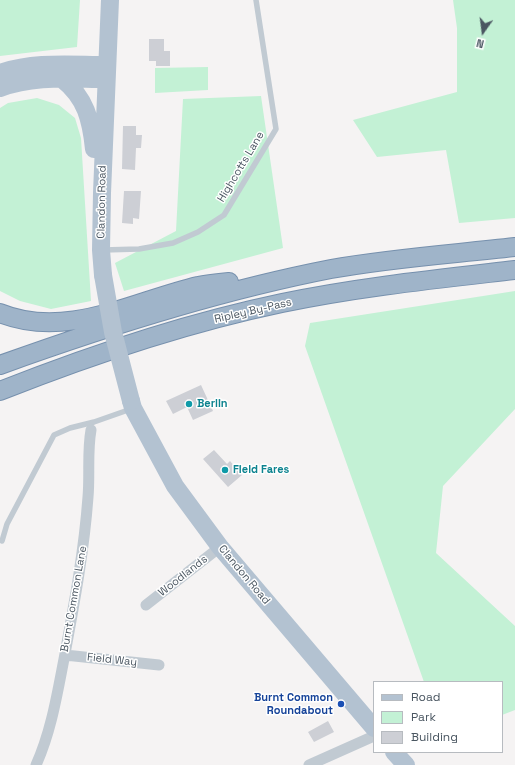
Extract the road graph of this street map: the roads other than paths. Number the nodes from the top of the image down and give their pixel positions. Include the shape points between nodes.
1 (110, 0) edge
2 (256, 0) edge
3 (107, 72) junction
4 (0, 73) edge
5 (62, 79) junction
6 (0, 88) edge
7 (102, 193) junction
8 (515, 247) edge
9 (101, 250) junction
10 (515, 270) edge
11 (277, 280) junction
12 (0, 313) edge
13 (0, 365) edge
14 (0, 391) edge
15 (132, 404) junction
16 (93, 426) junction
17 (2, 542) dead end
18 (220, 547) junction
19 (146, 605) dead end
20 (65, 655) junction
21 (159, 665) dead end
22 (373, 727) edge
23 (373, 736) edge
24 (395, 753) edge
25 (36, 765) edge
26 (309, 765) edge
27 (406, 765) edge

1 - 3 main road, Clandon Road
2 - 9 lane, Highcotts Lane via 276,129 224,215 198,232 173,243 140,249
3 - 4 main road via 34,65
3 - 5 main road
3 - 7 main road, Clandon Road
5 - 6 main road via 35,79
5 - 7 main road via 81,98 87,110 92,125
7 - 9 main road, Clandon Road
8 - 11 highway via 390,260
9 - 15 main road, Clandon Road, bridge via 113,332
10 - 14 highway, Ripley By-Pass via 392,285 281,303 138,341
11 - 12 highway via 234,281 199,286 74,321 39,323 11,318
11 - 13 highway via 180,304
15 - 16 lane
15 - 18 main road, Clandon Road via 175,486
16 - 17 lane via 70,428 54,435 7,524
16 - 20 street, Burnt Common Lane via 84,549
18 - 19 street, Woodlands
18 - 22 main road, Clandon Road
20 - 21 street, Field Way
20 - 25 street, Burnt Common Lane via 55,707
23 - 26 street
24 - 27 main road

